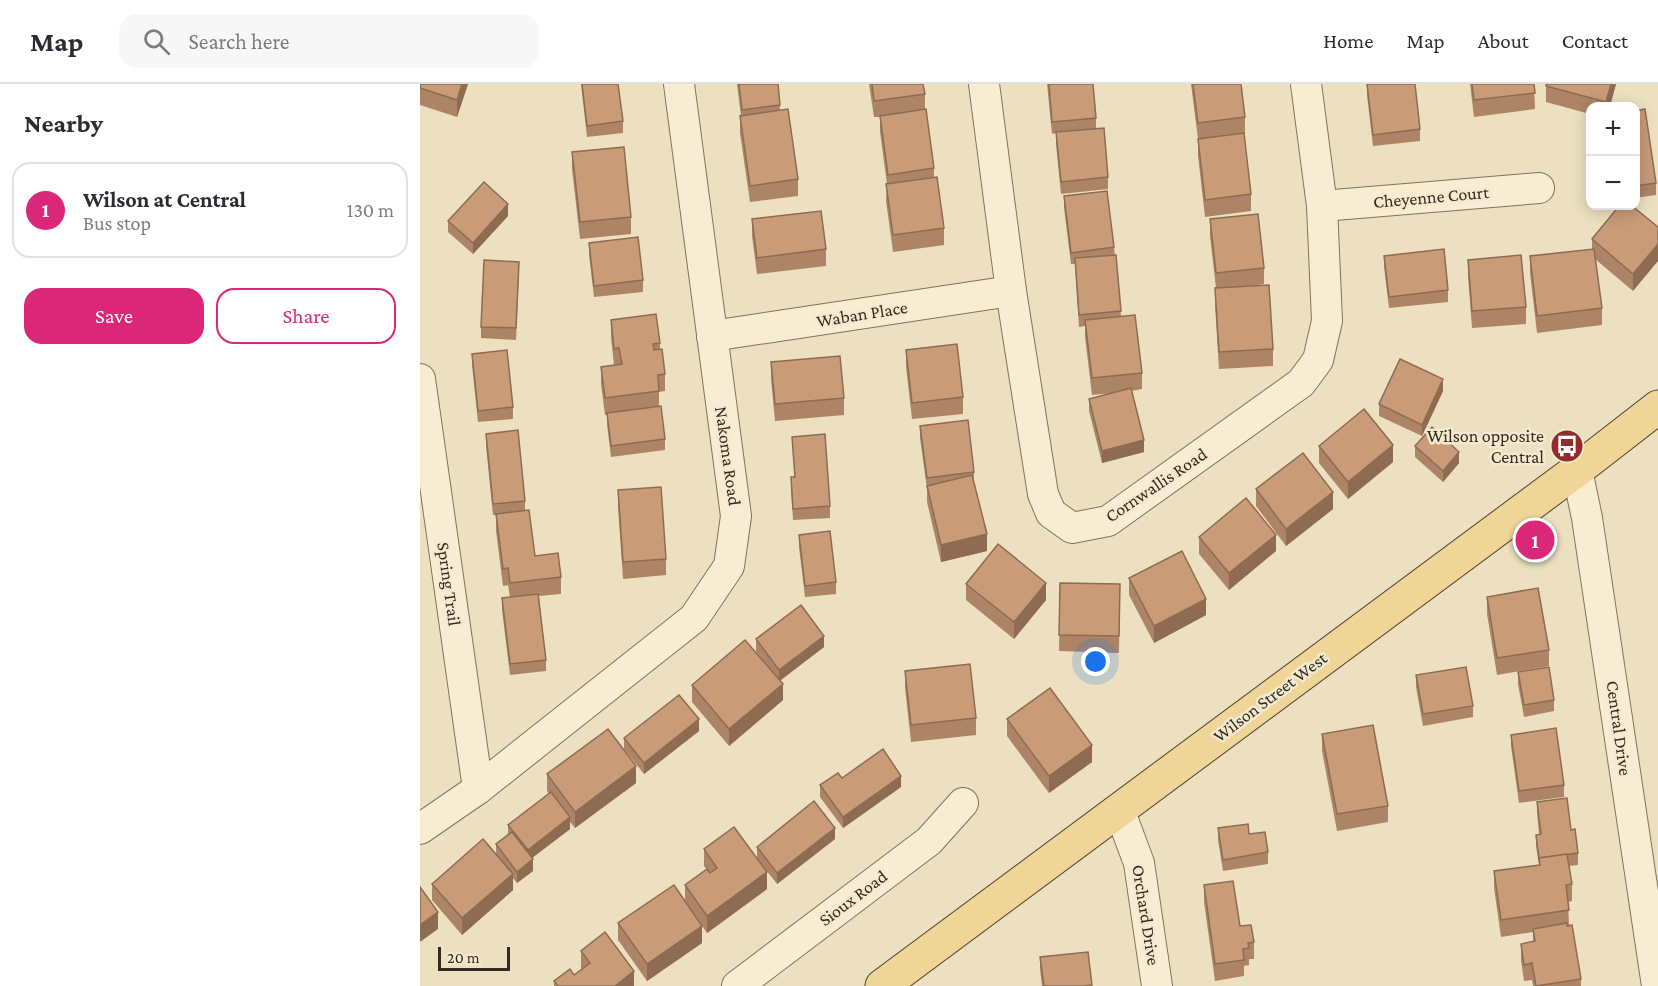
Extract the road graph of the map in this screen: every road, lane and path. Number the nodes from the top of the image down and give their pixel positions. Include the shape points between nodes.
1 (679, 84) edge
2 (984, 84) edge
3 (1306, 84) edge
4 (1539, 188) dead end
5 (1322, 206) junction
6 (1011, 291) junction
7 (712, 336) junction
8 (420, 380) edge
9 (1658, 407) edge
10 (1577, 470) junction
11 (478, 789) junction
12 (963, 803) dead end
13 (1119, 812) junction
14 (420, 829) edge
15 (737, 986) edge
16 (882, 986) edge
17 (1156, 986) edge
18 (1657, 986) edge

1 - 7 street, Nakoma Road
2 - 6 street, Cornwallis Road
3 - 5 street, Cornwallis Road
4 - 5 street, Cheyenne Court
5 - 6 street, Cornwallis Road via 1327,321 1318,360 1301,383 1108,521 1072,528 1051,513 1043,494
6 - 7 street, Waban Place
7 - 11 street, Nakoma Road via 736,516 729,566 694,618
8 - 11 street, Spring Trail
9 - 10 main road, Wilson Street West
10 - 13 main road, Wilson Street West
10 - 18 street, Central Drive
11 - 14 street, Nakoma Road
12 - 15 street, Sioux Road via 929,841
13 - 16 main road, Wilson Street West
13 - 17 street, Orchard Drive via 1139,863

